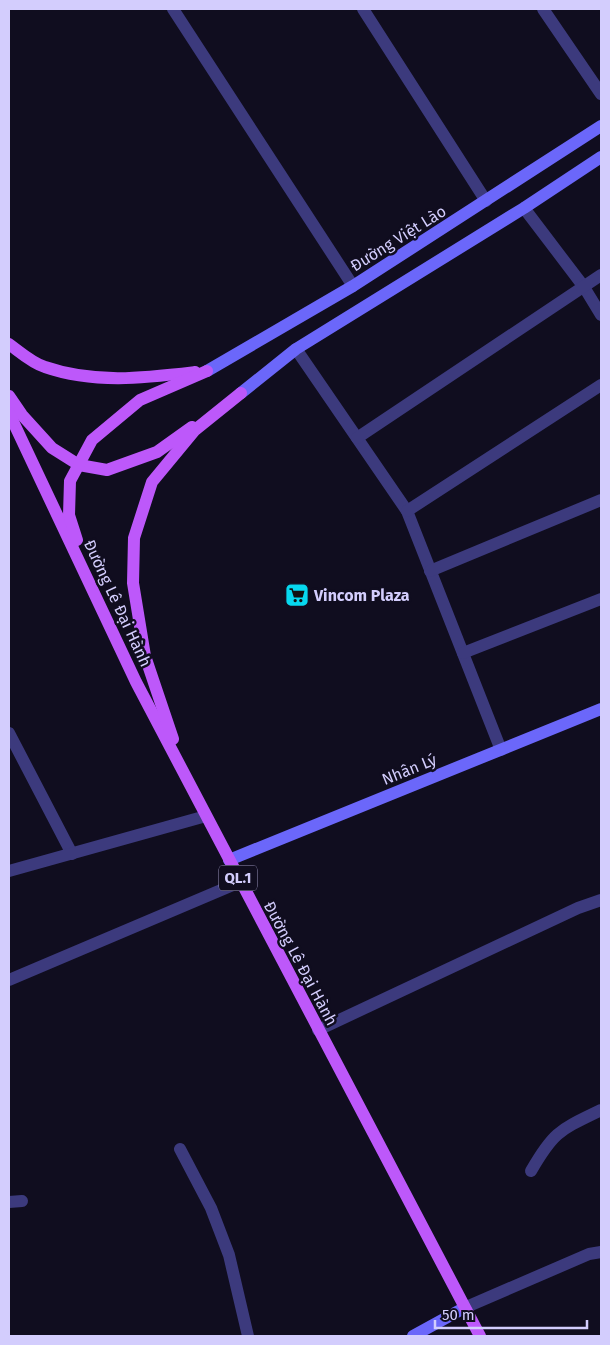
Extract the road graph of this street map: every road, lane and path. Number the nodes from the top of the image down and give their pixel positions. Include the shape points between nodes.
1 (173, 9) edge
2 (363, 9) edge
3 (542, 9) edge
4 (601, 94) edge
5 (601, 126) edge
6 (601, 157) edge
7 (486, 201) junction
8 (524, 208) junction
9 (601, 275) edge
10 (353, 286) junction
11 (584, 287) junction
12 (601, 315) edge
13 (9, 344) edge
14 (296, 348) junction
15 (207, 371) junction
16 (601, 385) edge
17 (241, 393) junction
18 (9, 396) edge
19 (9, 413) edge
20 (357, 438) junction
21 (79, 464) junction
22 (601, 500) edge
23 (407, 511) junction
24 (430, 571) junction
25 (90, 581) junction
26 (601, 599) edge
27 (463, 654) junction
28 (601, 709) edge
29 (9, 733) edge
30 (501, 750) junction
31 (184, 775) junction
32 (206, 816) junction
33 (72, 854) junction
34 (229, 860) junction
35 (9, 871) edge
36 (240, 882) junction
37 (601, 900) edge
38 (9, 980) edge
39 (318, 1030) junction
40 (601, 1110) edge
41 (180, 1149) dead end
42 (531, 1171) dead end
43 (601, 1252) edge
44 (464, 1308) junction
45 (248, 1336) edge
46 (413, 1336) edge
47 (480, 1336) edge

1 - 10 street
2 - 7 street
3 - 4 street
5 - 7 main road, Đường Việt Lào
6 - 8 main road
7 - 10 main road, Đường Việt Lào
8 - 11 street
8 - 14 main road
9 - 11 street
10 - 15 main road, Đường Việt Lào
11 - 12 street
11 - 20 street
13 - 15 main road via 43,366 90,378 142,378
14 - 17 main road
14 - 20 street
15 - 21 main road via 140,400 92,440
16 - 23 street
17 - 21 main road via 157,452 108,470
17 - 31 main road via 196,430 152,482 134,538 134,583 145,656
18 - 21 main road via 52,448
19 - 25 main road, Đường Lê Đại Hành / QL.1
20 - 23 street
21 - 25 main road via 70,481 69,515
22 - 24 street
23 - 24 street
24 - 27 street
25 - 31 main road, Đường Lê Đại Hành / QL.1 via 136,682
26 - 27 street
27 - 30 street
28 - 30 main road, Nhân Lý
29 - 33 street
30 - 34 main road, Nhân Lý
31 - 32 main road, Đường Lê Đại Hành / QL.1
32 - 33 street
32 - 34 main road, Đường Lê Đại Hành / QL.1
33 - 35 street
34 - 36 main road, Đường Lê Đại Hành / QL.1
36 - 38 street
36 - 39 main road, Đường Lê Đại Hành / QL.1
37 - 39 street
39 - 44 main road, Đường Lê Đại Hành / QL.1
40 - 42 street via 558,1132 548,1142
41 - 45 street via 229,1255
43 - 44 street via 589,1254
44 - 46 main road
44 - 47 main road, Đường Lê Đại Hành / QL.1

